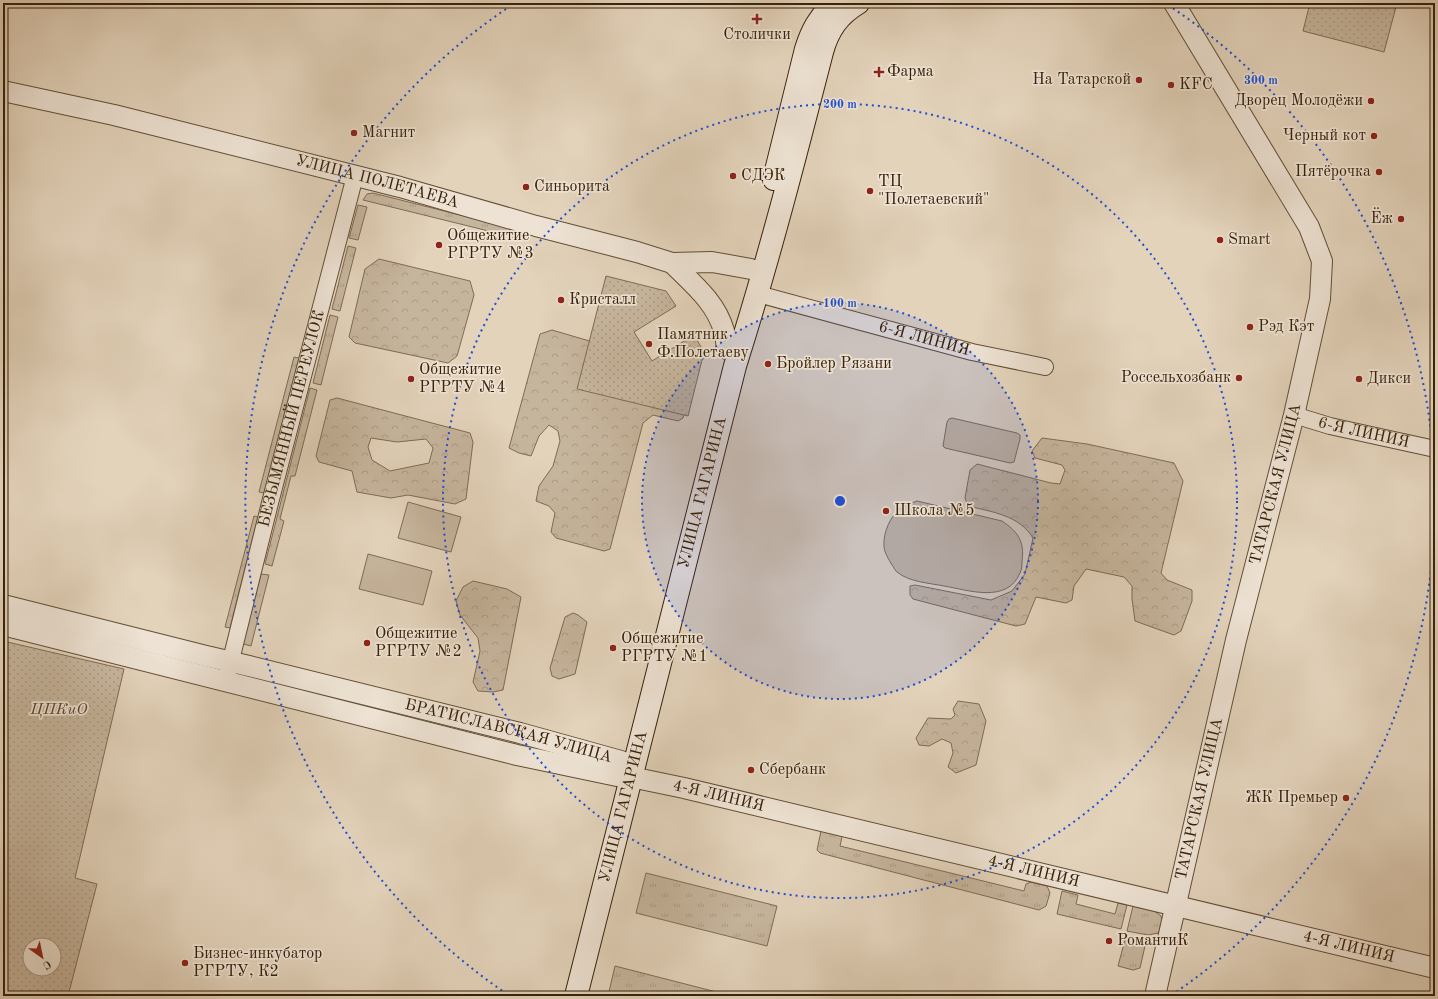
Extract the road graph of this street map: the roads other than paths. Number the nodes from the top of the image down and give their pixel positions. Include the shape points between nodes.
1 (834, 3) edge
2 (858, 3) edge
3 (1174, 3) edge
4 (3, 91) edge
5 (355, 176) junction
6 (773, 241) junction
7 (672, 263) junction
8 (751, 269) junction
9 (758, 294) junction
10 (727, 349) junction
11 (1045, 367) dead end
12 (1294, 415) junction
13 (1435, 449) edge
14 (3, 605) edge
15 (3, 625) edge
16 (230, 662) junction
17 (226, 682) junction
18 (623, 771) junction
19 (1176, 906) junction
20 (1435, 968) edge
21 (563, 996) edge
22 (576, 996) edge
23 (1155, 996) edge

1 - 8 main road, УЛИЦА ГАГАРИНА via 823,13 812,30 806,49
2 - 6 main road, УЛИЦА ГАГАРИНА via 834,23 826,37
3 - 12 street, ТАТАРСКАЯ УЛИЦА via 1309,227 1322,261 1320,299
4 - 5 street, УЛИЦА ПОЛЕТАЕВА via 114,115
5 - 7 street, УЛИЦА ПОЛЕТАЕВА
5 - 16 street, БЕЗЫМЯННЫЙ ПЕРЕУЛОК
6 - 8 main road
6 - 9 main road, УЛИЦА ГАГАРИНА
7 - 8 street, УЛИЦА ПОЛЕТАЕВА via 712,262
7 - 10 street via 708,299 724,331
8 - 9 main road
8 - 10 main road, УЛИЦА ГАГАРИНА
9 - 11 street, 6-Я ЛИНИЯ via 972,352
9 - 18 main road, УЛИЦА ГАГАРИНА via 735,366
10 - 18 main road, УЛИЦА ГАГАРИНА
12 - 13 street, 6-Я ЛИНИЯ via 1330,426
12 - 19 street, ТАТАРСКАЯ УЛИЦА via 1236,640
14 - 16 street, БРАТИСЛАВСКАЯ УЛИЦА
15 - 17 street, БРАТИСЛАВСКАЯ УЛИЦА
16 - 17 street
16 - 18 street, БРАТИСЛАВСКАЯ УЛИЦА via 520,733
17 - 18 street, БРАТИСЛАВСКАЯ УЛИЦА via 517,755
18 - 19 street, 4-Я ЛИНИЯ
18 - 21 main road, УЛИЦА ГАГАРИНА
18 - 22 main road, УЛИЦА ГАГАРИНА
19 - 20 street, 4-Я ЛИНИЯ
19 - 23 street, ТАТАРСКАЯ УЛИЦА

